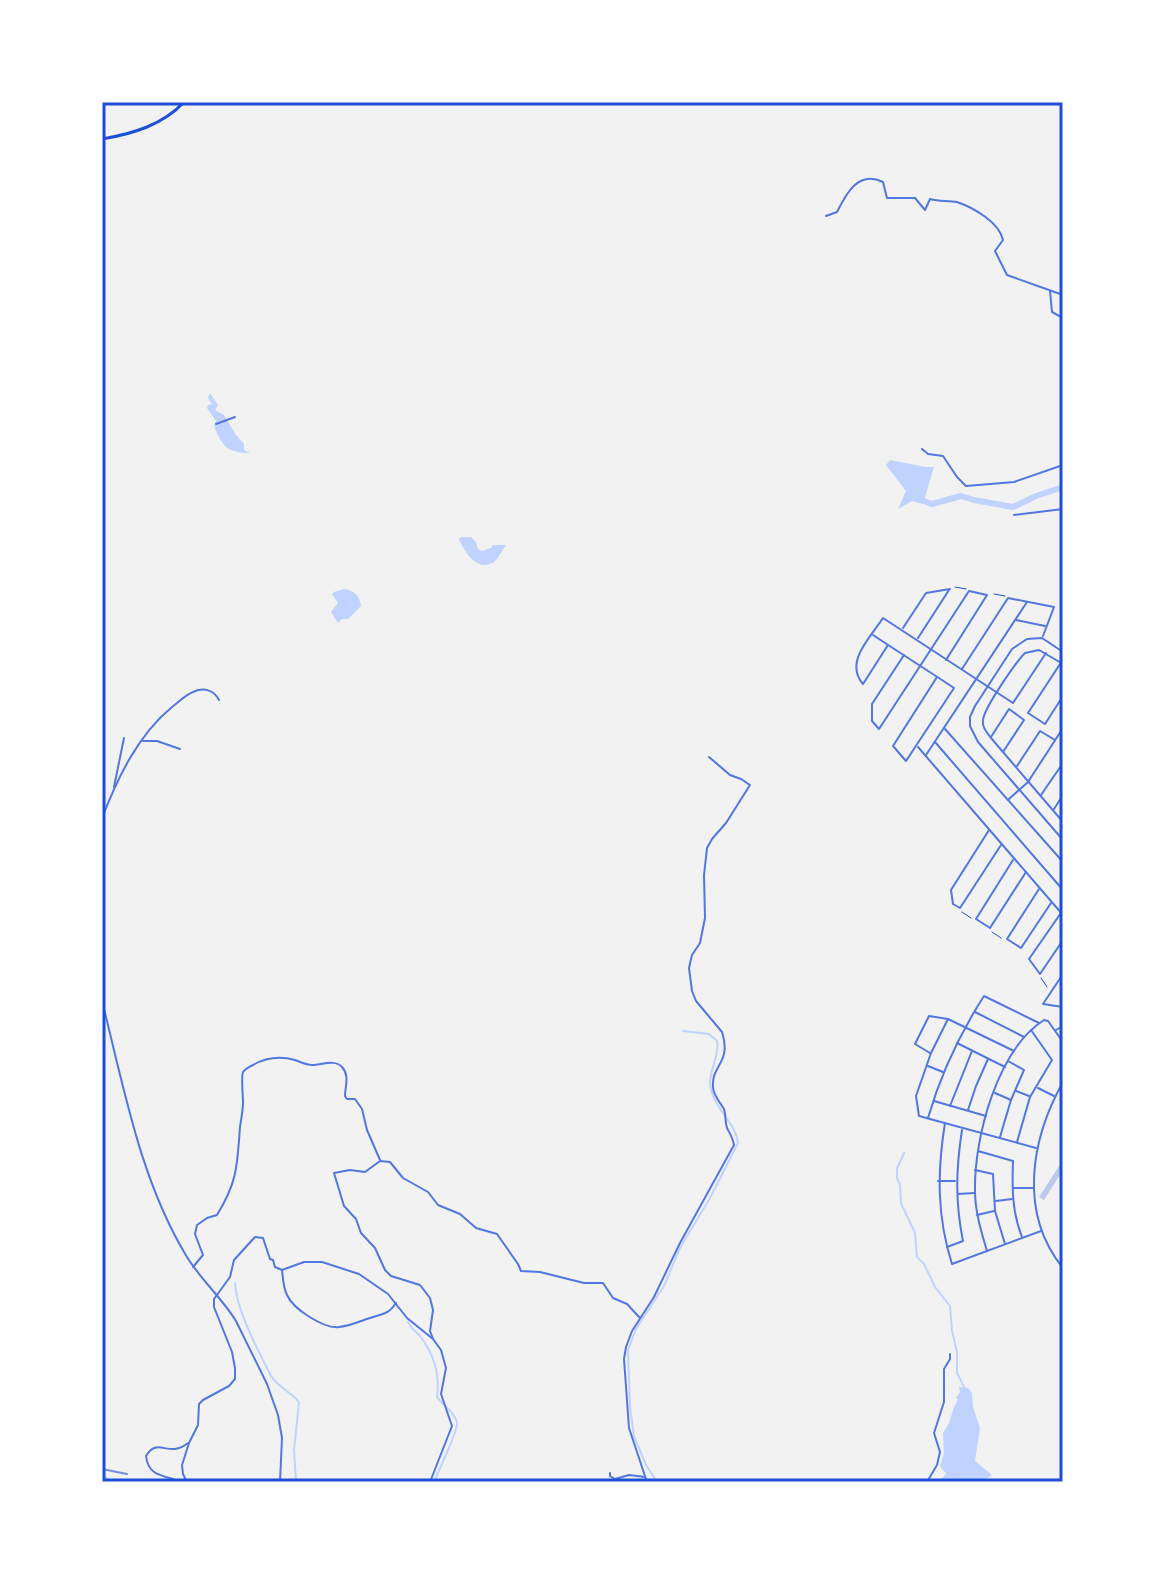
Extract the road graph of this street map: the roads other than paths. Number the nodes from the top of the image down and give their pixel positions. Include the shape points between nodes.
1 (184, 102) edge
2 (102, 139) edge
3 (826, 216) dead end
4 (1050, 290) junction
5 (1063, 295) edge
6 (1063, 318) edge
7 (235, 417) dead end
8 (216, 424) dead end
9 (922, 449) dead end
10 (1063, 465) edge
11 (1063, 509) edge
12 (1014, 515) dead end
13 (1027, 602) junction
14 (1015, 619) junction
15 (1047, 626) junction
16 (902, 630) junction
17 (872, 634) junction
18 (1042, 638) junction
19 (916, 640) junction
20 (888, 645) junction
21 (931, 650) junction
22 (1063, 652) edge
23 (1046, 653) junction
24 (904, 655) junction
25 (946, 660) junction
26 (1062, 664) edge
27 (921, 666) junction
28 (961, 670) junction
29 (937, 677) junction
30 (976, 680) junction
31 (986, 688) junction
32 (997, 693) junction
33 (1063, 696) edge
34 (219, 700) dead end
35 (944, 728) junction
36 (1063, 728) edge
37 (124, 738) dead end
38 (991, 738) junction
39 (1055, 740) junction
40 (141, 741) junction
41 (935, 742) junction
42 (917, 746) junction
43 (180, 749) dead end
44 (1003, 752) junction
45 (925, 756) junction
46 (709, 757) dead end
47 (1063, 763) edge
48 (1016, 767) junction
49 (1028, 782) junction
50 (114, 788) junction
51 (1019, 790) junction
52 (1063, 795) edge
53 (1041, 796) junction
54 (1008, 800) junction
55 (1053, 810) junction
56 (102, 818) edge
57 (1063, 822) edge
58 (989, 830) junction
59 (1063, 840) edge
60 (1001, 844) junction
61 (1014, 859) junction
62 (1063, 862) edge
63 (1026, 872) junction
64 (1040, 888) junction
65 (1063, 890) edge
66 (1052, 902) junction
67 (1062, 912) edge
68 (1063, 940) edge
69 (1063, 974) edge
70 (102, 1001) edge
71 (1063, 1007) edge
72 (974, 1011) junction
73 (948, 1019) junction
74 (1039, 1023) junction
75 (964, 1026) junction
76 (1063, 1026) edge
77 (1031, 1030) junction
78 (1055, 1031) junction
79 (1024, 1037) junction
80 (1063, 1042) edge
81 (955, 1043) junction
82 (972, 1051) junction
83 (1014, 1051) junction
84 (931, 1053) junction
85 (988, 1059) junction
86 (1008, 1061) junction
87 (926, 1066) junction
88 (1005, 1067) junction
89 (943, 1072) junction
90 (1063, 1082) edge
91 (1037, 1088) junction
92 (1015, 1090) junction
93 (994, 1092) junction
94 (1055, 1096) junction
95 (1030, 1097) junction
96 (1011, 1100) junction
97 (933, 1101) junction
98 (950, 1106) junction
99 (968, 1110) junction
100 (987, 1116) junction
101 (928, 1119) junction
102 (945, 1123) junction
103 (963, 1128) junction
104 (981, 1133) junction
105 (999, 1138) junction
106 (1017, 1143) junction
107 (1037, 1149) junction
108 (978, 1151) junction
109 (380, 1161) junction
110 (975, 1170) junction
111 (938, 1181) junction
112 (956, 1181) junction
113 (1012, 1188) junction
114 (1033, 1188) junction
115 (975, 1193) junction
116 (957, 1194) junction
117 (1012, 1199) junction
118 (995, 1201) junction
119 (995, 1211) junction
120 (977, 1215) junction
121 (1042, 1231) junction
122 (1022, 1238) junction
123 (1005, 1245) junction
124 (947, 1247) junction
125 (987, 1251) junction
126 (193, 1267) junction
127 (1063, 1268) edge
128 (282, 1270) junction
129 (216, 1296) junction
130 (396, 1303) junction
131 (640, 1318) junction
132 (433, 1339) junction
133 (950, 1354) dead end
134 (189, 1443) junction
135 (610, 1473) dead end
136 (646, 1477) junction
137 (615, 1480) edge
138 (176, 1482) edge
139 (187, 1482) edge
140 (280, 1482) edge
141 (430, 1482) edge
142 (647, 1482) edge
143 (927, 1482) edge

1 - 2 main road via 157,122
3 - 4 street via 837,212 850,187 868,179 883,182 887,198 915,198 925,210 930,199 956,202 999,229 1003,242 995,251 1007,275
4 - 5 street
4 - 6 street via 1052,312
7 - 8 street
9 - 10 street via 943,456 966,486 1014,482
11 - 12 street
13 - 14 street
13 - 15 street via 1054,607
13 - 28 street via 1008,598
14 - 15 street
14 - 30 street
15 - 18 street
16 - 17 street via 883,618
16 - 19 street
16 - 19 street via 926,593 950,589
17 - 20 street
17 - 20 street via 854,661 863,684
18 - 22 street
18 - 31 street via 1015,645
19 - 21 street
20 - 24 street
21 - 25 street
21 - 25 street via 969,591 987,595
21 - 27 street
23 - 26 street
23 - 32 street via 1025,653
23 - 32 street via 1013,703
24 - 27 street
24 - 27 street via 872,704 872,721 879,729
25 - 28 street
26 - 33 street via 1028,713 1045,724
27 - 29 street
28 - 30 street
29 - 42 street via 954,688
29 - 42 street via 893,746 906,761
30 - 31 street
30 - 35 street
31 - 32 street
31 - 51 street via 970,717 972,734
32 - 38 street via 983,720
34 - 40 street via 207,690 196,690 155,722
35 - 41 street
35 - 54 street
36 - 39 street
37 - 50 street
38 - 44 street
38 - 44 street via 1009,709 1024,720
39 - 48 street via 1040,731
39 - 49 street
40 - 43 street
40 - 50 street
41 - 45 street
41 - 65 street
42 - 45 street
44 - 48 street
45 - 58 street
46 - 131 street via 750,785 707,848 705,918 689,968 696,1001 724,1039 726,1049 713,1087 733,1148
47 - 53 street
48 - 49 street
49 - 51 street
49 - 53 street
50 - 56 street
51 - 54 street
51 - 59 street
52 - 55 street
53 - 55 street
54 - 62 street
55 - 57 street
58 - 60 street
58 - 60 street via 951,890 953,904 960,908
60 - 61 street
61 - 63 street
61 - 63 street via 976,919 990,928
63 - 64 street
64 - 66 street
64 - 66 street via 1007,939 1021,948
66 - 67 street
67 - 68 street via 1029,959 1040,974
69 - 71 street via 1043,1004
70 - 126 street via 156,1193
72 - 74 street via 984,996
72 - 75 street
72 - 79 street
73 - 75 street
73 - 84 street
73 - 84 street via 929,1016 915,1044
74 - 77 street
74 - 78 street via 1048,1021
75 - 81 street
75 - 83 street
76 - 78 street
77 - 79 street
77 - 91 street via 1052,1060
78 - 80 street
79 - 83 street
81 - 82 street
81 - 89 street
82 - 85 street
82 - 98 street
83 - 86 street
84 - 87 street
85 - 88 street
85 - 99 street
86 - 88 street
86 - 92 street via 1024,1070
87 - 89 street
87 - 101 street via 916,1096 919,1116
88 - 93 street
89 - 97 street
90 - 94 street
91 - 94 street
91 - 95 street
92 - 95 street
92 - 96 street
93 - 96 street
93 - 100 street
94 - 107 street
95 - 106 street
96 - 105 street
97 - 98 street
97 - 101 street
98 - 99 street
99 - 100 street
100 - 104 street
101 - 102 street
102 - 103 street
102 - 111 street
103 - 104 street
103 - 112 street
104 - 105 street
104 - 108 street
105 - 106 street
106 - 107 street
107 - 114 street
108 - 110 street
108 - 113 street via 1013,1161
109 - 126 street via 362,1109 345,1096 343,1068 283,1057 244,1070 235,1177 217,1215 197,1225 203,1255
109 - 131 street via 390,1162 438,1205 497,1234 521,1271 603,1283 613,1298
109 - 132 street via 365,1172 334,1173 335,1178 344,1206 385,1270 420,1285 430,1298
110 - 115 street
110 - 118 street via 993,1174
111 - 112 street
111 - 124 street
112 - 116 street
113 - 114 street
113 - 117 street
114 - 121 street
115 - 116 street
115 - 120 street
116 - 124 street via 963,1241
117 - 118 street
117 - 122 street
118 - 119 street
119 - 120 street
119 - 123 street
120 - 125 street
121 - 122 street
121 - 127 street
122 - 123 street
123 - 125 street
124 - 125 street via 952,1264
126 - 129 street
128 - 129 street via 270,1259 263,1238 255,1237 234,1260 230,1277
128 - 130 street via 308,1261 330,1264 359,1274
128 - 130 street via 292,1303 330,1327 385,1314
129 - 134 street via 214,1307 236,1375 229,1386 199,1404 198,1425
129 - 140 street via 236,1321 274,1401 282,1438
130 - 132 street
131 - 136 street via 624,1359 629,1428
132 - 141 street via 446,1368 441,1394 452,1426
133 - 143 street via 934,1433 940,1452
134 - 138 street via 175,1450 153,1448 146,1456 152,1472
134 - 139 street via 182,1469
135 - 137 street
136 - 137 street
136 - 142 street

